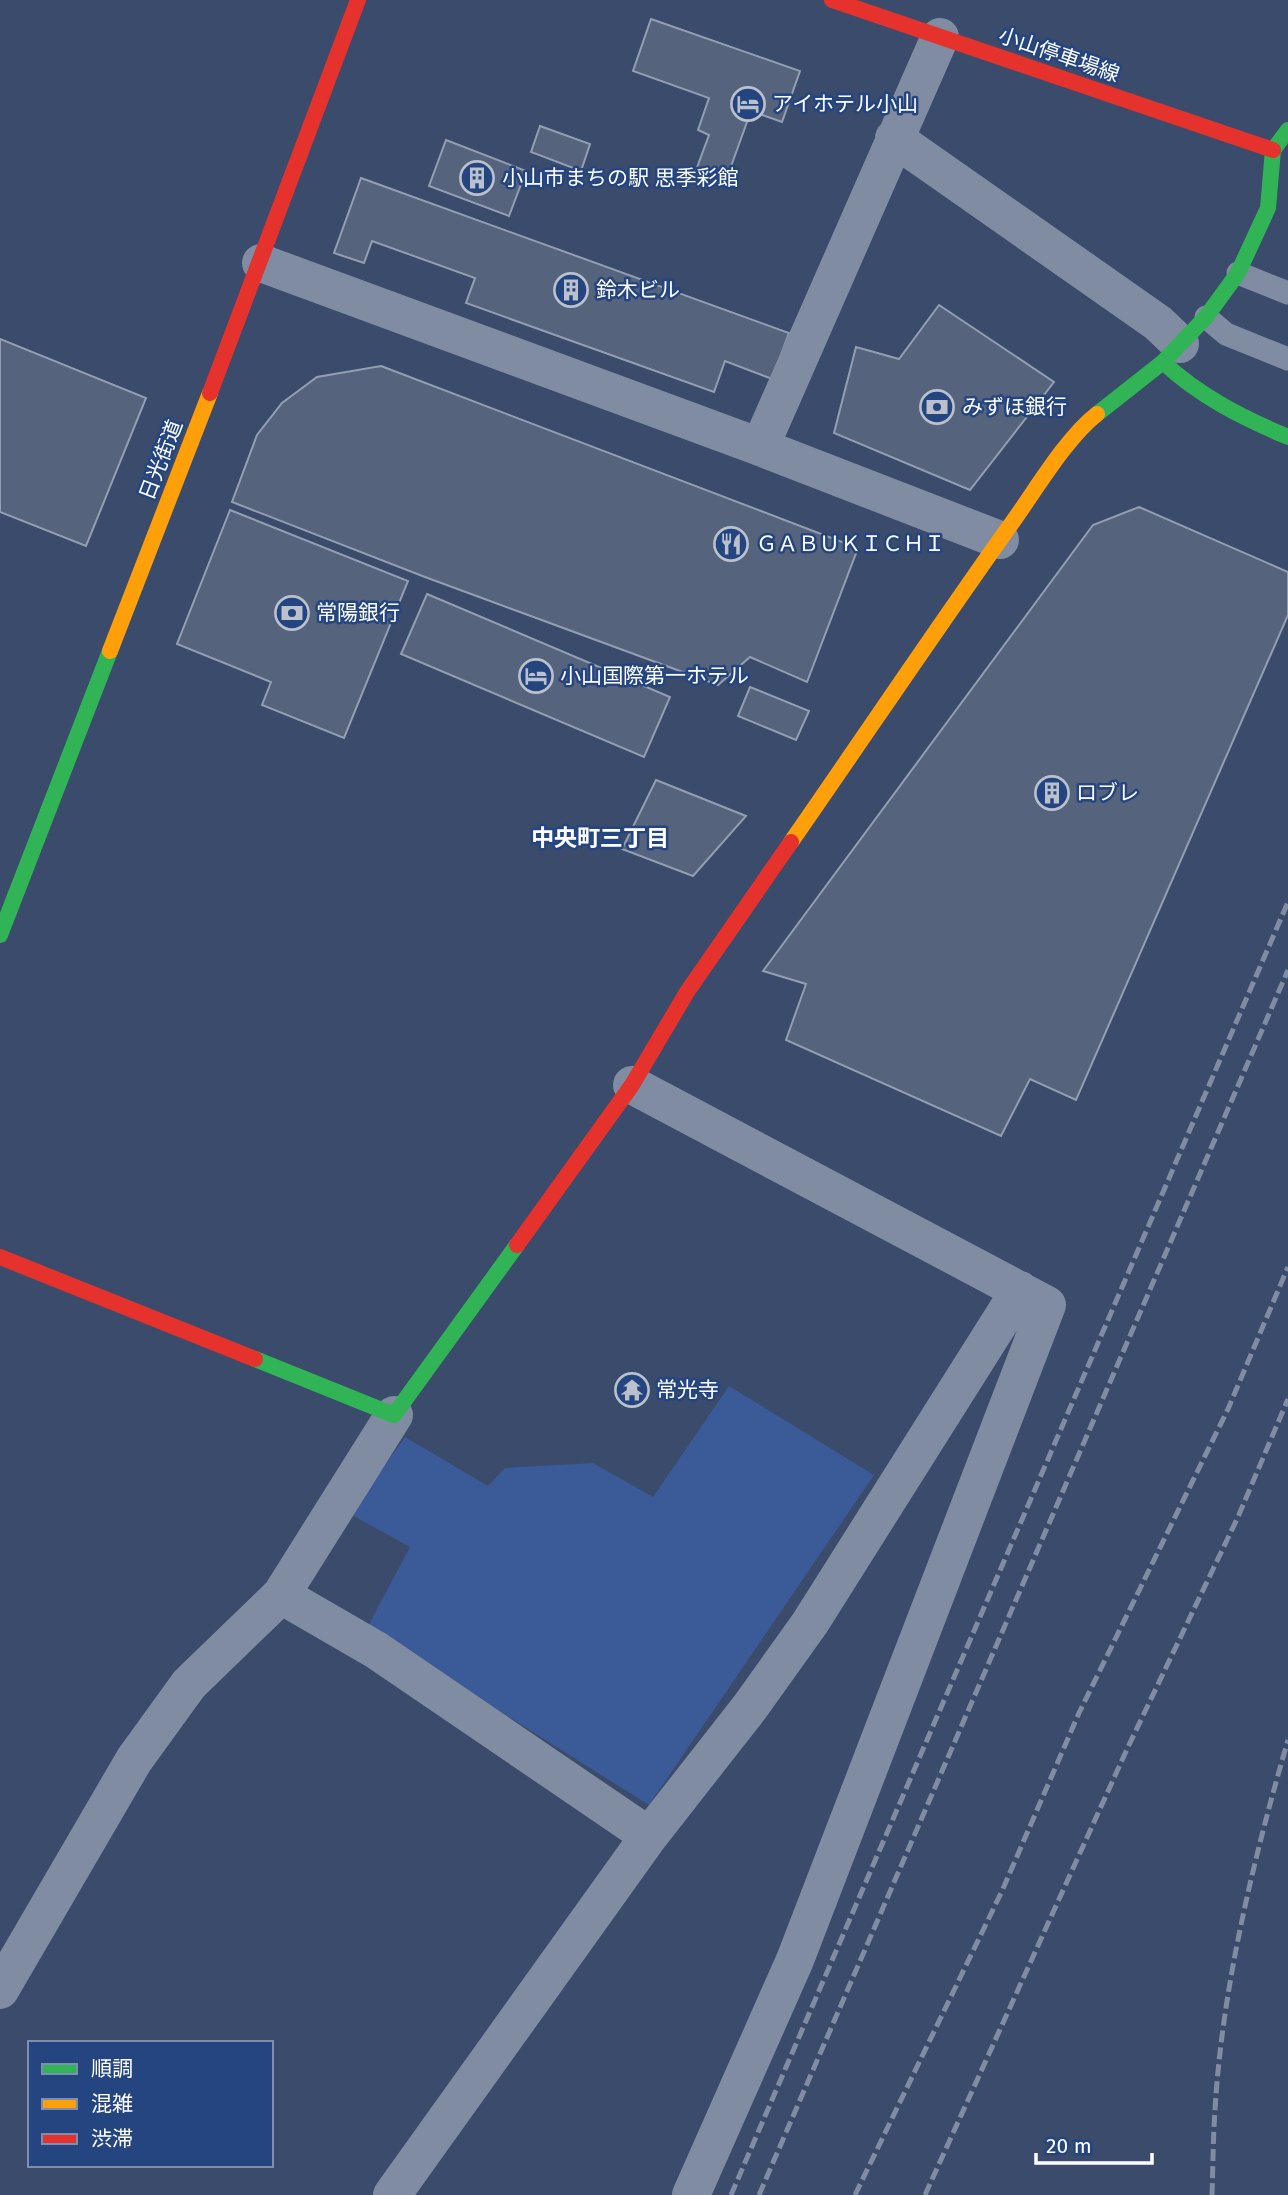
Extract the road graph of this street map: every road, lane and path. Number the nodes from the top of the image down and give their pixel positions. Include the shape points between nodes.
1 (358, 0) edge
2 (832, 0) edge
3 (940, 37) junction
4 (1288, 129) edge
5 (894, 138) junction
6 (1273, 150) junction
7 (1278, 212) edge
8 (261, 263) junction
9 (1238, 273) junction
10 (1288, 293) edge
11 (1206, 317) junction
12 (1171, 353) junction
13 (1288, 359) edge
14 (1288, 437) edge
15 (760, 447) junction
16 (1000, 540) junction
17 (0, 935) edge
18 (632, 1085) junction
19 (0, 1257) edge
20 (1020, 1290) junction
21 (394, 1415) junction
22 (281, 1595) junction
23 (649, 1836) junction
24 (0, 1990) edge
25 (392, 2195) edge
26 (691, 2195) edge

1 - 8 street, 日光街道
2 - 3 street, 小山停車場線
3 - 5 street
3 - 6 street, 小山停車場線
4 - 6 lane
5 - 12 street via 1158,323
5 - 15 street
6 - 7 street
7 - 9 street
8 - 15 street
8 - 17 street, 日光街道
9 - 10 lane
9 - 11 street
11 - 12 street
11 - 13 lane via 1226,334
12 - 14 street via 1186,384
12 - 16 street via 1089,420
15 - 16 street
16 - 18 street via 687,992
18 - 20 street
18 - 21 street
19 - 21 street
20 - 23 street via 810,1623 751,1707
20 - 26 street via 1047,1305 795,1960
21 - 22 street
22 - 23 street via 376,1650
22 - 24 street via 189,1684 134,1760
23 - 25 street

